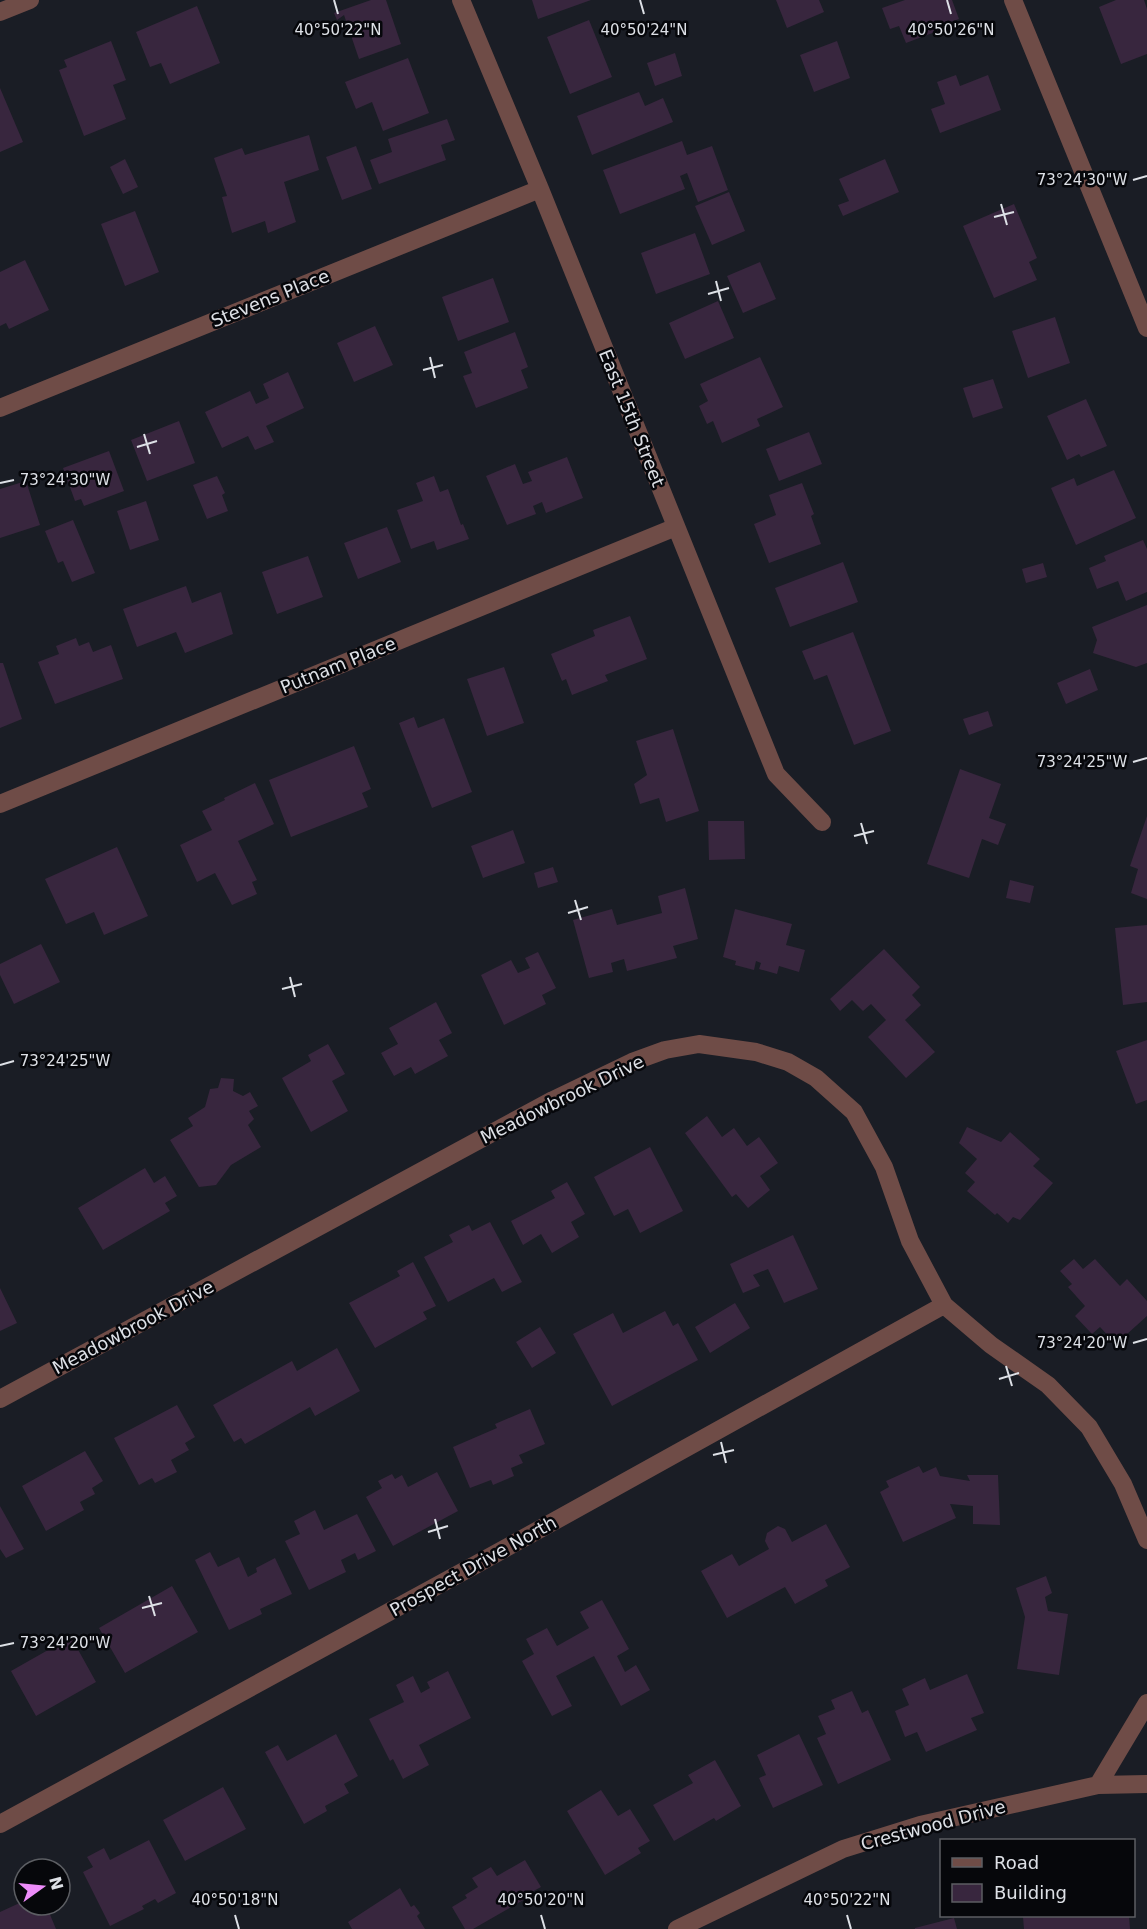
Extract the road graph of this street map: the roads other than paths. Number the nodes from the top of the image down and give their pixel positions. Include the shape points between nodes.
1 (30, 0) edge
2 (461, 0) edge
3 (1013, 0) edge
4 (0, 12) edge
5 (540, 189) junction
6 (1147, 328) edge
7 (0, 408) edge
8 (676, 526) junction
9 (0, 804) edge
10 (822, 822) dead end
11 (944, 1305) junction
12 (0, 1399) edge
13 (1147, 1540) edge
14 (1147, 1703) edge
15 (1147, 1784) edge
16 (1098, 1785) junction
17 (0, 1824) edge
18 (677, 1929) edge

1 - 4 street
2 - 5 street, East 15th Street
3 - 6 street
5 - 7 street, Stevens Place
5 - 8 street, East 15th Street
8 - 9 street, Putnam Place
8 - 10 street, East 15th Street via 776,774
11 - 12 street, Meadowbrook Drive via 910,1241 884,1167 854,1112 816,1078 788,1062 756,1052 699,1044 664,1050 632,1062 553,1100
11 - 13 street, Meadowbrook Drive via 1047,1385 1089,1427 1123,1484
11 - 17 street, Prospect Drive North
14 - 16 street
15 - 16 street, Crestwood Drive
16 - 18 street, Crestwood Drive via 920,1825 843,1849

